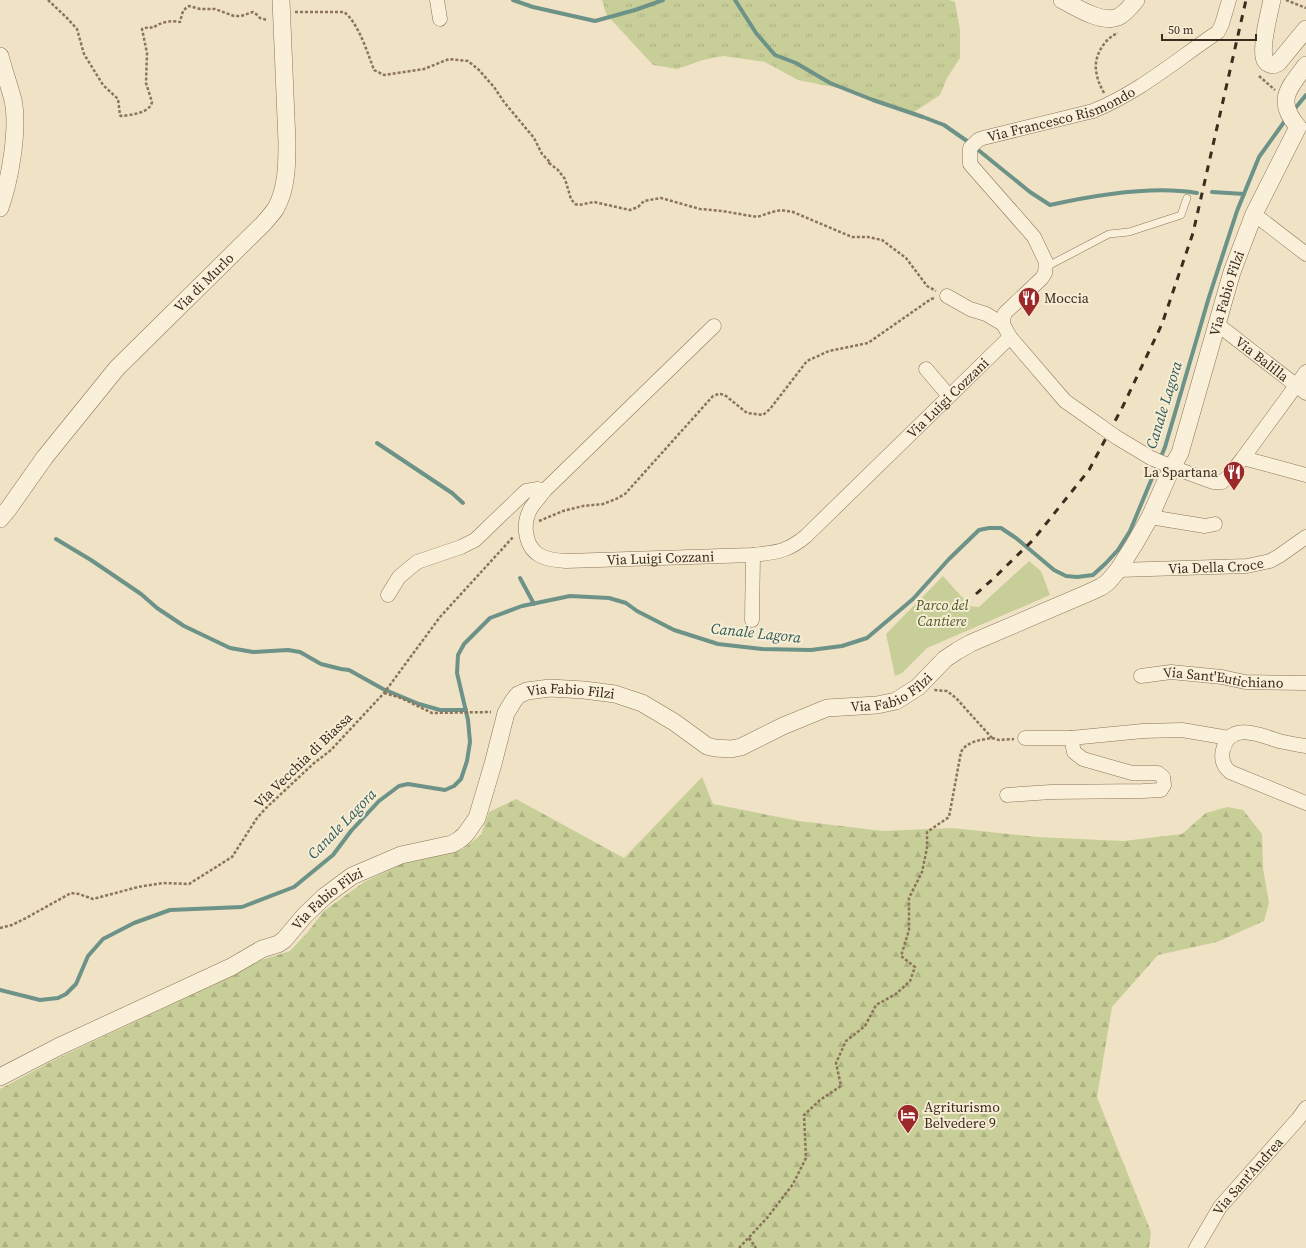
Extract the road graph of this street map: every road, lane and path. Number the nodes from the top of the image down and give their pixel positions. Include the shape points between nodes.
1 (48, 0) edge
2 (437, 0) edge
3 (1062, 0) edge
4 (1136, 0) edge
5 (1229, 0) edge
6 (1272, 0) edge
7 (1285, 0) edge
8 (1306, 8) edge
9 (284, 11) edge
10 (440, 19) dead end
11 (1306, 29) edge
12 (1113, 35) dead end
13 (0, 56) edge
14 (1306, 65) edge
15 (1109, 105) junction
16 (1302, 130) edge
17 (1186, 198) dead end
18 (0, 208) edge
19 (1254, 214) junction
20 (1306, 254) edge
21 (1046, 267) junction
22 (947, 296) junction
23 (1003, 324) junction
24 (1217, 324) junction
25 (714, 326) dead end
26 (1010, 337) junction
27 (926, 369) dead end
28 (1306, 372) edge
29 (1301, 389) edge
30 (949, 396) junction
31 (1243, 458) junction
32 (1172, 467) junction
33 (1306, 475) edge
34 (544, 491) junction
35 (1150, 517) junction
36 (0, 518) edge
37 (1215, 524) dead end
38 (525, 528) junction
39 (1306, 537) edge
40 (753, 555) junction
41 (1118, 570) junction
42 (388, 595) dead end
43 (752, 620) dead end
44 (1140, 676) dead end
45 (1306, 683) edge
46 (930, 690) dead end
47 (384, 693) junction
48 (478, 713) dead end
49 (992, 738) junction
50 (1024, 738) joint
51 (1071, 738) junction
52 (1229, 738) junction
53 (1306, 746) edge
54 (1007, 795) dead end
55 (1306, 803) edge
56 (0, 928) edge
57 (0, 1077) edge
58 (1306, 1108) edge
59 (749, 1238) junction
60 (739, 1248) edge
61 (756, 1248) edge
62 (1196, 1248) edge

1 - 9 path via 77,29 84,54 103,85 118,99 121,116 146,110 152,104 146,83 147,53 142,29 153,28 160,23 180,22 183,11 190,6 215,9 234,16 253,12 260,18
2 - 10 street
3 - 4 street via 1099,18 1118,17
5 - 15 street, Via Francesco Rismondo via 1218,32 1153,79
6 - 11 street via 1264,54 1269,64 1273,66 1278,63
7 - 8 path
9 - 22 path via 344,12 351,17 374,70 384,75 424,69 449,59 468,61 494,86 534,138 542,154 562,174 574,204 594,202 630,210 642,205 644,201 660,198 700,209 756,217 781,210 793,212 852,237 882,240 906,258 926,286
9 - 36 street, Via di Murlo via 287,165 276,208 264,223 117,368 45,457
12 - 15 path via 1103,44 1096,65 1096,74
13 - 18 street via 13,102 14,123 9,172
14 - 16 street via 1290,87 1286,98 1288,114
15 - 21 street, Via Francesco Rismondo via 983,138 970,148 970,164 1034,237
16 - 19 street, Via Fabio Filzi
17 - 21 lane via 1181,215 1129,232 1109,234
19 - 20 street
19 - 24 street, Via Fabio Filzi via 1232,272
21 - 23 street via 1042,278 1005,313
22 - 23 street
22 - 38 path, Via Vecchia di Biassa via 931,299 868,344 829,351 807,361 763,415 747,413 723,394 713,396 625,494 603,504 563,511
23 - 26 street
24 - 29 street, Via Balilla
24 - 32 street, Via Fabio Filzi via 1180,453
25 - 34 street
26 - 30 street, Via Luigi Cozzani
26 - 32 street, bridge via 1065,401 1116,437
27 - 30 street
28 - 29 street
29 - 31 street
30 - 40 street, Via Luigi Cozzani via 795,545
31 - 32 street via 1222,482 1213,482
31 - 33 street
32 - 35 street, Via Fabio Filzi
34 - 38 street via 531,508
34 - 42 street via 526,491 475,540 461,548 417,562 399,577
35 - 37 street via 1205,526
35 - 41 street, Via Fabio Filzi
38 - 40 street, Via Luigi Cozzani via 527,542 532,549 552,561
38 - 47 path, Via Vecchia di Biassa via 514,536 440,617
39 - 41 street, Via Della Croce via 1270,561 1247,566
40 - 43 street
41 - 57 street, Via Fabio Filzi via 1101,587 957,651 945,659 918,687 896,701 827,708 741,747 726,749 707,746 674,722 642,704 615,694 550,688 518,695 506,713 477,818 459,840 452,844 401,855 352,876 325,896 278,944 262,949 231,967 58,1047
44 - 45 street, Via Sant'Eutichiano via 1171,672 1245,682
46 - 49 path via 947,691
47 - 48 path via 432,713
47 - 56 path, Via Vecchia di Biassa via 331,750 266,808 232,857 190,883 163,883 138,887 93,899 71,894 26,918
49 - 50 path
49 - 59 path via 964,747 949,817 926,832 922,872 909,898 909,930 901,956 915,967 910,981 896,994 876,1006 865,1026 846,1041 836,1063 841,1086 804,1114 806,1158 793,1184
50 - 51 street
51 - 52 street via 1182,730
51 - 54 street via 1074,752 1083,759 1132,773 1158,773 1163,777 1164,785 1161,790 1143,792
52 - 53 street via 1242,732 1250,732
52 - 55 street via 1222,756 1230,772
58 - 62 street, Via Sant'Andrea via 1220,1207
59 - 60 path
59 - 61 path

